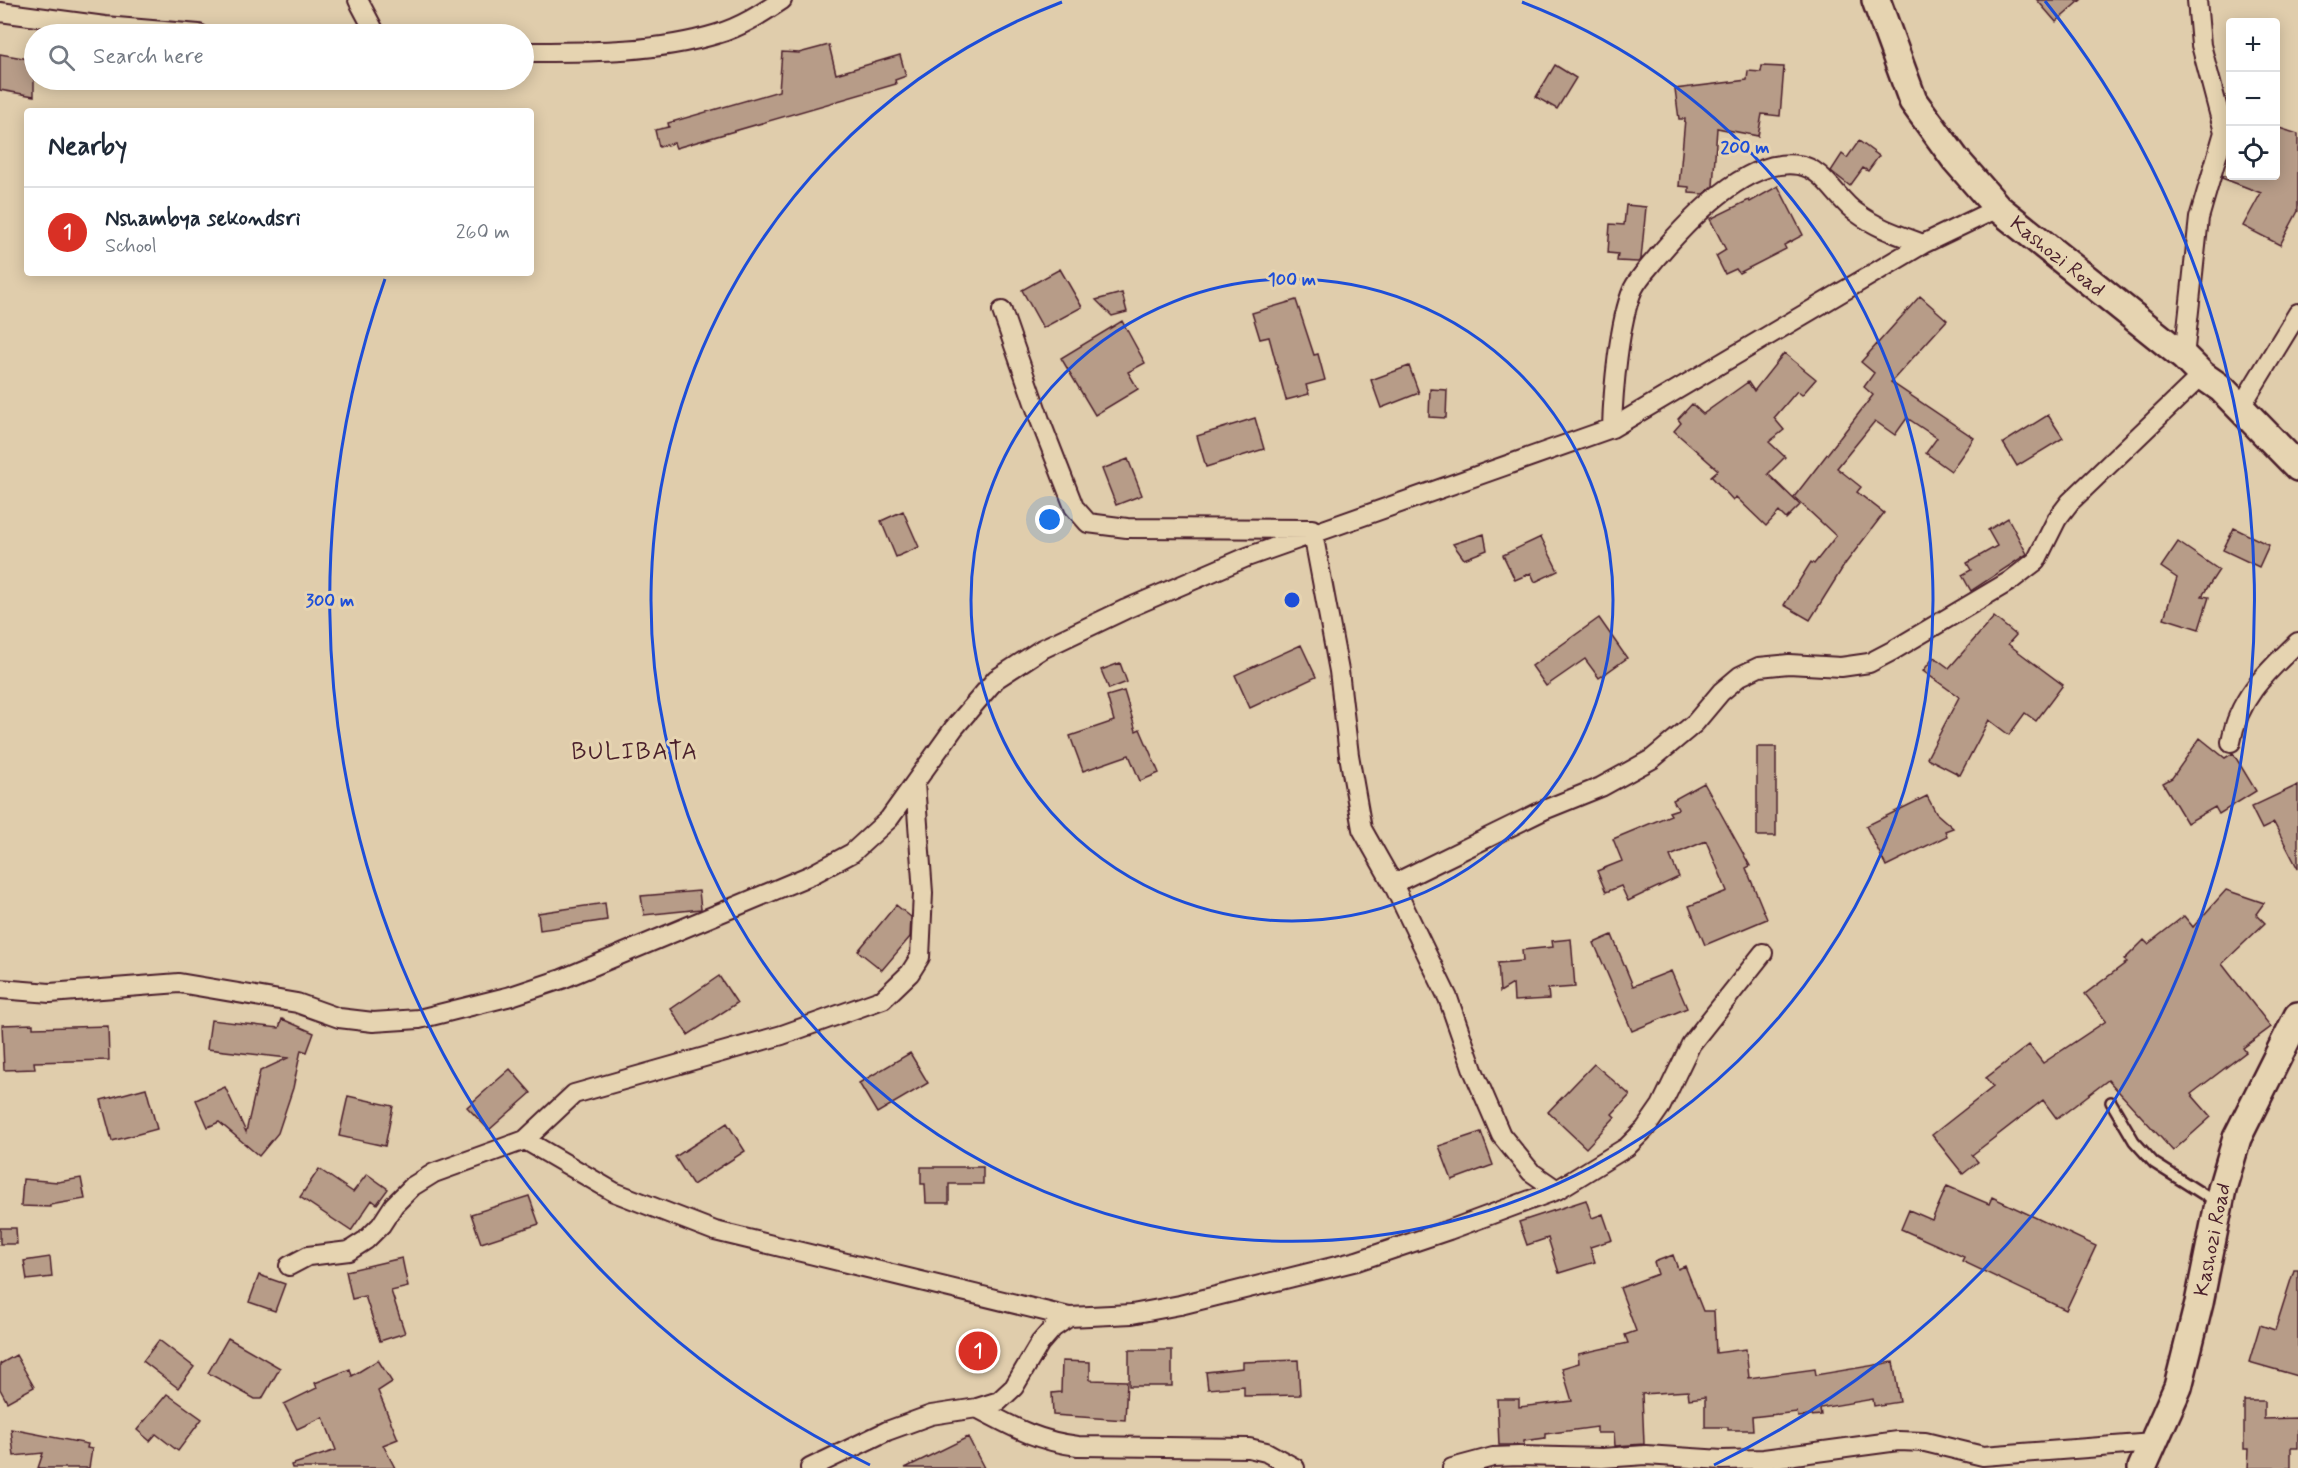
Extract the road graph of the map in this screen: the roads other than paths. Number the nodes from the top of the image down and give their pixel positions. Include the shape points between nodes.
1 (358, 0) edge
2 (782, 0) edge
3 (1876, 0) edge
4 (2197, 0) edge
5 (0, 12) edge
6 (90, 24) edge
7 (371, 24) edge
8 (534, 52) edge
9 (1998, 208) junction
10 (1923, 244) junction
11 (1002, 311) dead end
12 (2298, 313) edge
13 (2193, 366) junction
14 (2240, 408) junction
15 (1612, 428) junction
16 (2298, 467) edge
17 (1318, 531) junction
18 (2298, 642) edge
19 (2231, 742) dead end
20 (915, 783) junction
21 (1393, 884) junction
22 (1763, 953) dead end
23 (0, 989) edge
24 (2298, 1016) edge
25 (2110, 1102) dead end
26 (525, 1140) junction
27 (1557, 1190) junction
28 (2219, 1205) junction
29 (289, 1266) dead end
30 (1069, 1317) junction
31 (977, 1408) junction
32 (2153, 1443) junction
33 (810, 1468) edge
34 (1296, 1468) edge
35 (1452, 1468) edge
36 (2142, 1468) edge

1 - 7 street
2 - 8 street via 752,20 717,34 671,44 586,52
3 - 9 main road, Kashozi Road via 1913,100 1956,160
4 - 13 street via 2201,45 2224,132 2199,218
5 - 6 street
9 - 10 street
9 - 13 main road, Kashozi Road
10 - 15 street
10 - 15 street via 1879,228 1854,212 1812,169 1798,164 1773,165 1753,173 1700,211 1634,286 1613,393
11 - 17 street via 1074,507 1088,523 1137,528
12 - 14 street
13 - 14 main road, Kashozi Road
13 - 21 street via 2070,502 2036,561 2010,581 1869,663 1759,667 1740,676 1695,723 1652,759 1601,787 1544,810
14 - 16 main road, Kashozi Road
15 - 17 street
17 - 20 street via 1247,557 1042,649 996,679 954,728
17 - 21 street via 1362,829
18 - 19 street via 2257,683 2234,720
20 - 23 street via 890,819 868,840 811,875 562,979 419,1019 355,1021 297,1003 179,983 50,993
20 - 26 street via 923,893 920,957 910,973 883,999 782,1035 574,1094
21 - 27 street via 1448,998 1501,1135 1531,1172
22 - 27 street via 1692,1044 1646,1129 1627,1148
24 - 28 main road, Kashozi Road via 2236,1138
25 - 28 lane via 2134,1141 2154,1163
26 - 29 street via 434,1173 412,1186 381,1225 349,1251 308,1256
26 - 30 street via 614,1192 715,1231
27 - 30 street via 1357,1261 1180,1305 1132,1314
28 - 32 main road, Kashozi Road via 2178,1387
30 - 31 street via 1040,1343 999,1401
31 - 33 street via 931,1415 886,1431
31 - 34 street via 1030,1437 1052,1443 1249,1448
32 - 35 street via 1983,1456 1924,1442 1898,1442 1722,1460 1646,1455 1493,1457
32 - 36 main road, Kashozi Road

